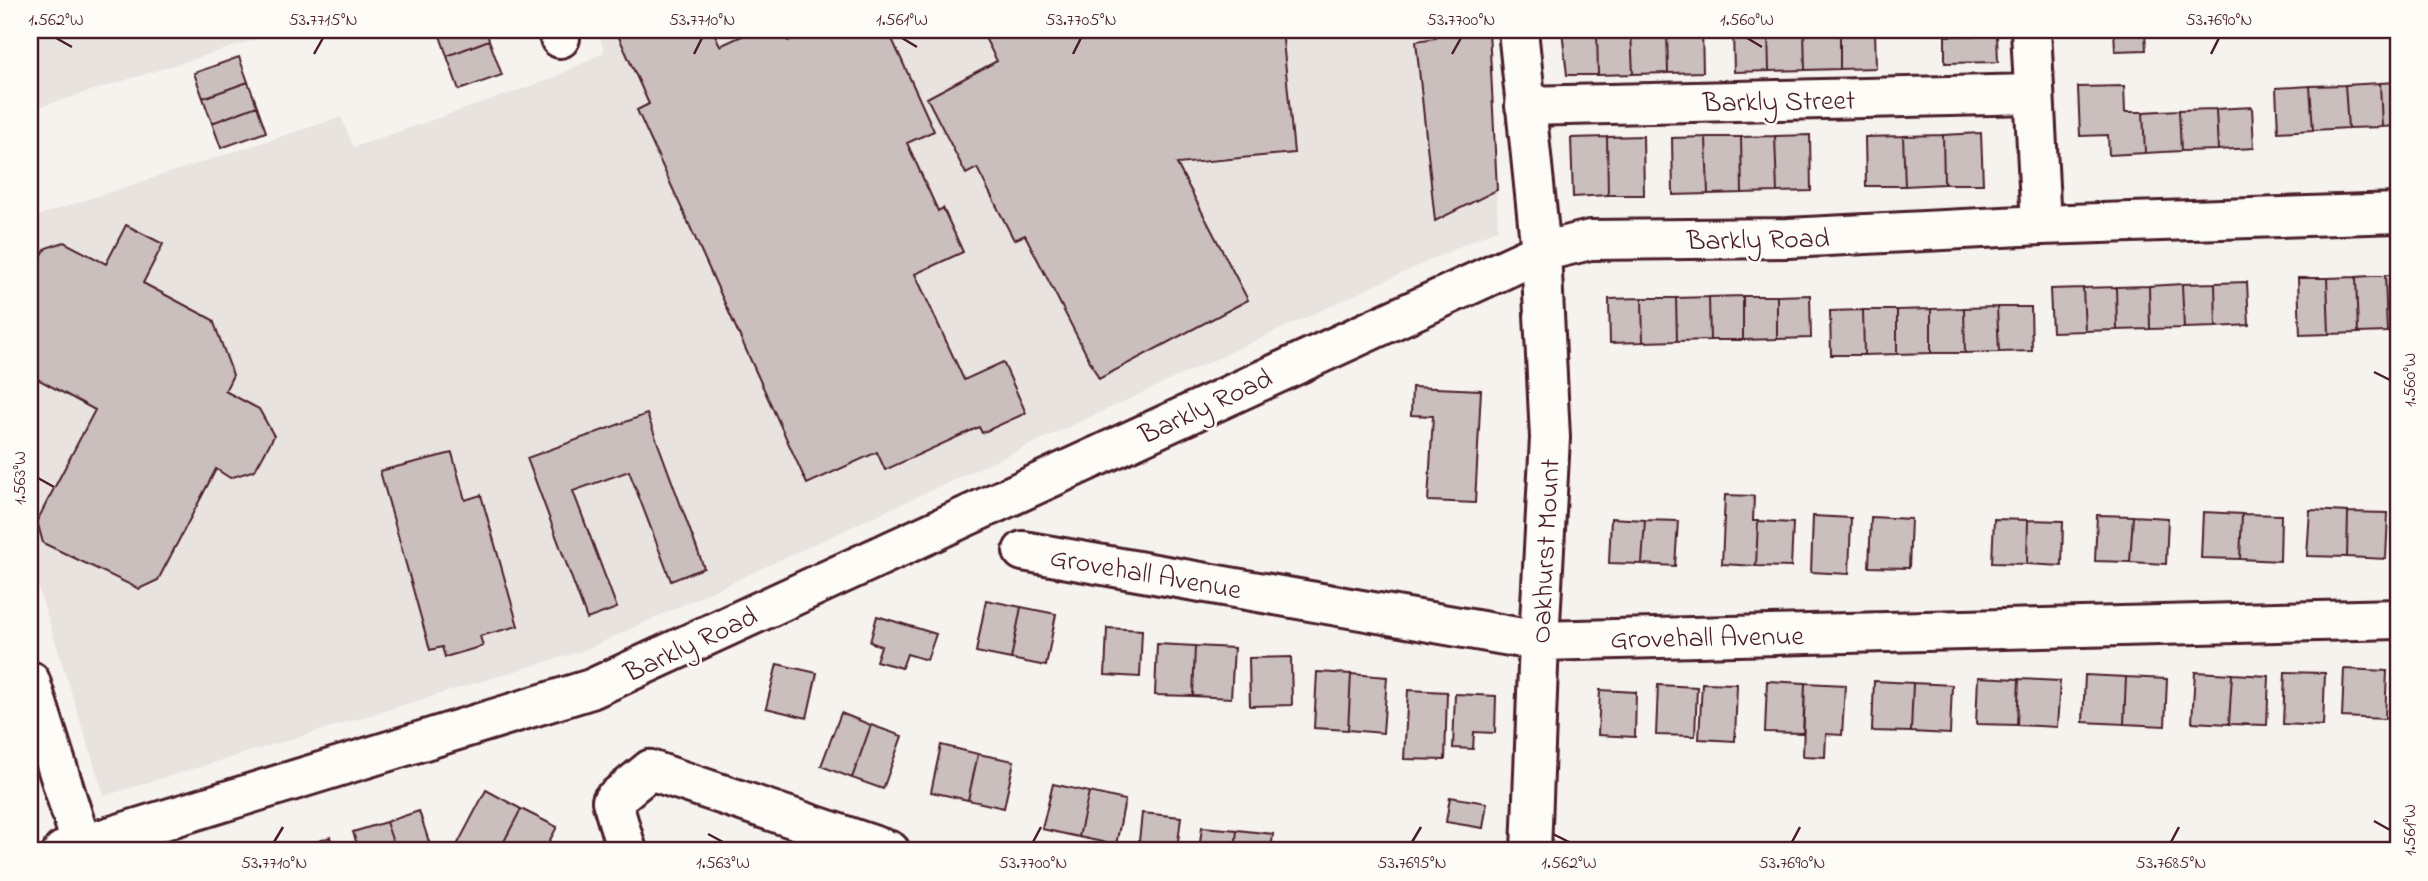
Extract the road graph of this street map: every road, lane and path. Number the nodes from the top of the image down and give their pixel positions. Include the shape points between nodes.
1 (1518, 30) edge
2 (2031, 30) edge
3 (2034, 94) junction
4 (1525, 106) junction
5 (2398, 213) edge
6 (2041, 225) junction
7 (1541, 251) junction
8 (1023, 551) dead end
9 (2398, 619) edge
10 (1539, 640) junction
11 (30, 681) edge
12 (73, 848) edge
13 (627, 851) edge
14 (890, 851) edge
15 (1531, 851) edge

1 - 4 street, Oakhurst Mount
2 - 3 street
3 - 4 street, Barkly Street
3 - 6 street
4 - 7 street, Oakhurst Mount
5 - 6 street, Barkly Road
6 - 7 street, Barkly Road via 1788,238 1590,240
7 - 10 street, Oakhurst Mount via 1550,438
7 - 12 street, Barkly Road via 591,689
8 - 10 street, Grovehall Avenue
9 - 10 street, Grovehall Avenue
10 - 15 street, Oakhurst Mount
11 - 12 street
13 - 14 street via 612,801 650,771

